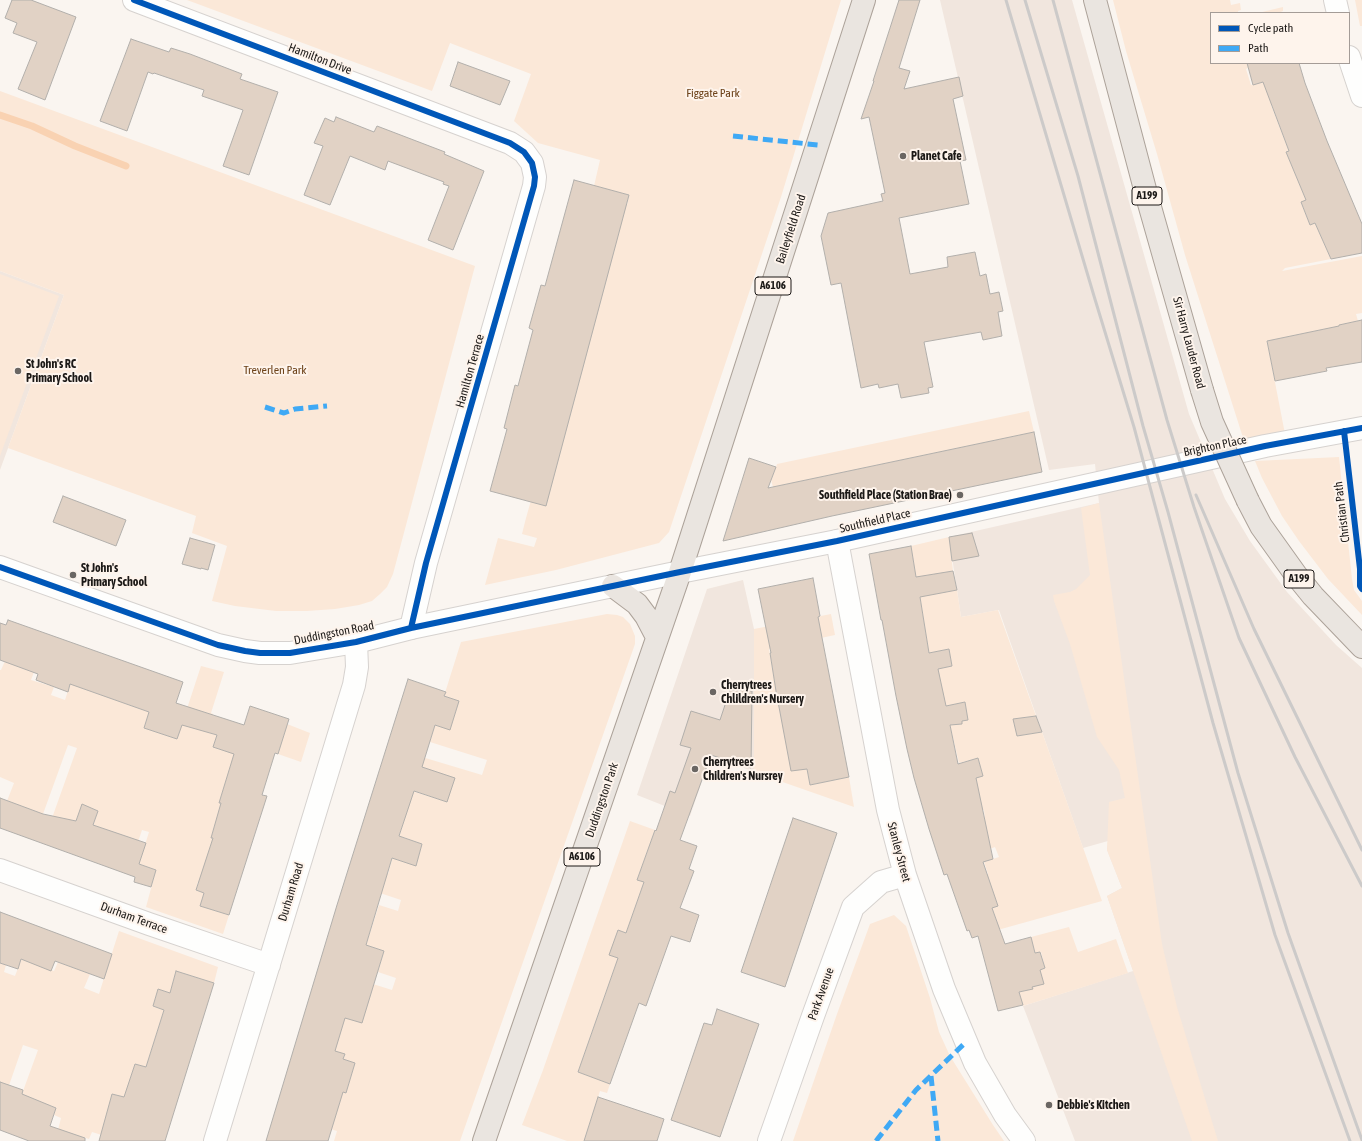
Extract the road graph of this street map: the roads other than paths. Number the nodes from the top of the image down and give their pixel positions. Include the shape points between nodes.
1 (134, 0) edge
2 (864, 0) edge
3 (1095, 0) edge
4 (1335, 0) edge
5 (1338, 12) edge
6 (1350, 60) edge
7 (1362, 96) edge
8 (497, 138) joint
9 (1362, 428) edge
10 (1074, 488) joint
11 (836, 541) junction
12 (0, 567) edge
13 (680, 572) junction
14 (613, 586) junction
15 (411, 628) junction
16 (657, 637) junction
17 (356, 642) junction
18 (1362, 647) edge
19 (0, 870) edge
20 (905, 875) junction
21 (269, 965) junction
22 (215, 1141) edge
23 (484, 1141) edge
24 (769, 1141) edge
25 (1024, 1141) edge

1 - 8 street, Hamilton Drive
2 - 13 main road, Baileyfield Road / A6106
3 - 18 main road, Sir Harry Lauder Road / A199, bridge via 1146,193 1212,422 1265,532 1318,602
4 - 5 street
6 - 7 street
8 - 15 street, Hamilton Terrace via 515,145 526,154 534,168 534,186 426,563
9 - 10 street, Brighton Place via 1265,446
10 - 11 street, Southfield Place
11 - 13 street, Southfield Place
11 - 20 street, Stanley Street via 888,810
12 - 17 street, Duddingston Road via 233,649 260,653 290,653
13 - 14 street, Duddingston Road
13 - 16 main road, Duddingston Park / A6106
14 - 15 street, Duddingston Road
14 - 16 main road via 636,604
15 - 17 street, Duddingston Road
16 - 23 main road, Duddingston Park / A6106
17 - 21 street, Durham Road via 357,667 354,685
19 - 21 street, Durham Terrace
20 - 24 street, Park Avenue via 881,882 853,907
20 - 25 street, Stanley Street via 944,990 975,1063 1005,1115
21 - 22 street, Durham Road

